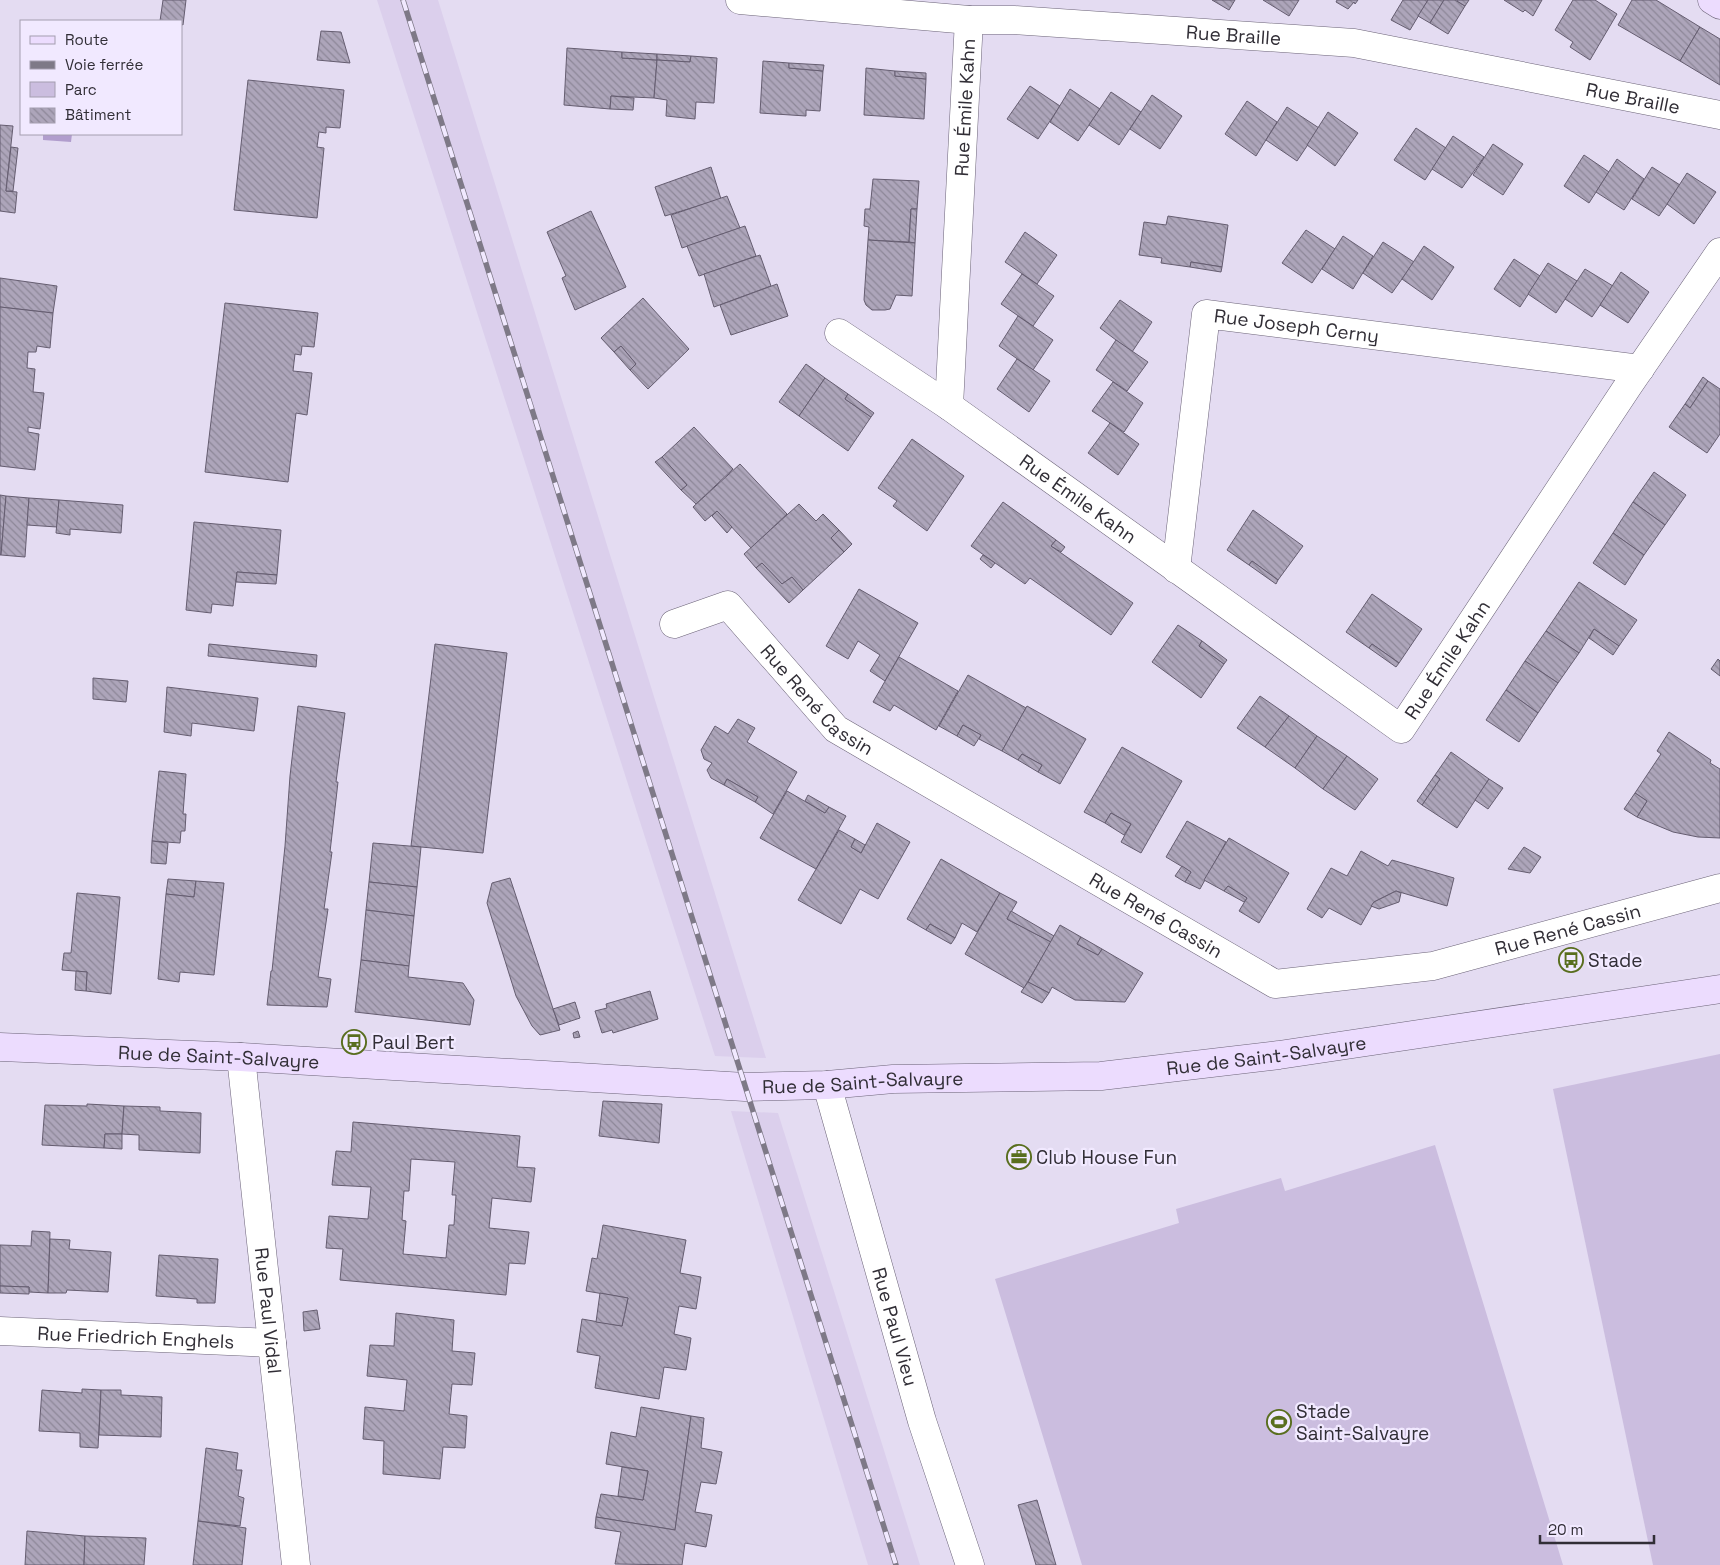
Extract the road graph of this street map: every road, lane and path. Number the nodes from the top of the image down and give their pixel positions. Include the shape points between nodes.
1 (740, 0) edge
2 (1712, 0) edge
3 (1720, 5) edge
4 (969, 20) junction
5 (1720, 115) edge
6 (1720, 252) edge
7 (839, 333) dead end
8 (1640, 369) junction
9 (949, 406) junction
10 (1176, 569) junction
11 (674, 624) dead end
12 (1720, 888) edge
13 (1720, 989) edge
14 (0, 1047) edge
15 (241, 1057) junction
16 (827, 1085) junction
17 (0, 1331) edge
18 (272, 1343) junction
19 (296, 1565) edge
20 (970, 1565) edge

1 - 4 street, Rue Braille
2 - 3 street
4 - 5 street, Rue Braille via 1014,20 1354,43
4 - 9 street, Rue Émile Kahn
6 - 8 street, Rue Émile Kahn
7 - 9 street, Rue Émile Kahn
8 - 10 street, Rue Joseph Cerny via 1206,314
8 - 10 street, Rue Émile Kahn via 1402,729
9 - 10 street, Rue Émile Kahn
11 - 12 street, Rue René Cassin via 728,604 836,729 1275,984 1433,966
13 - 16 street, Rue de Saint-Salvayre via 1279,1055 1101,1076 893,1079
14 - 15 street, Rue de Saint-Salvayre
15 - 16 street, Rue de Saint-Salvayre via 745,1087
15 - 18 street, Rue Paul Vidal
16 - 20 street, Rue Paul Vieu via 922,1422
17 - 18 street, Rue Friedrich Enghels
18 - 19 street, Rue Paul Vidal

